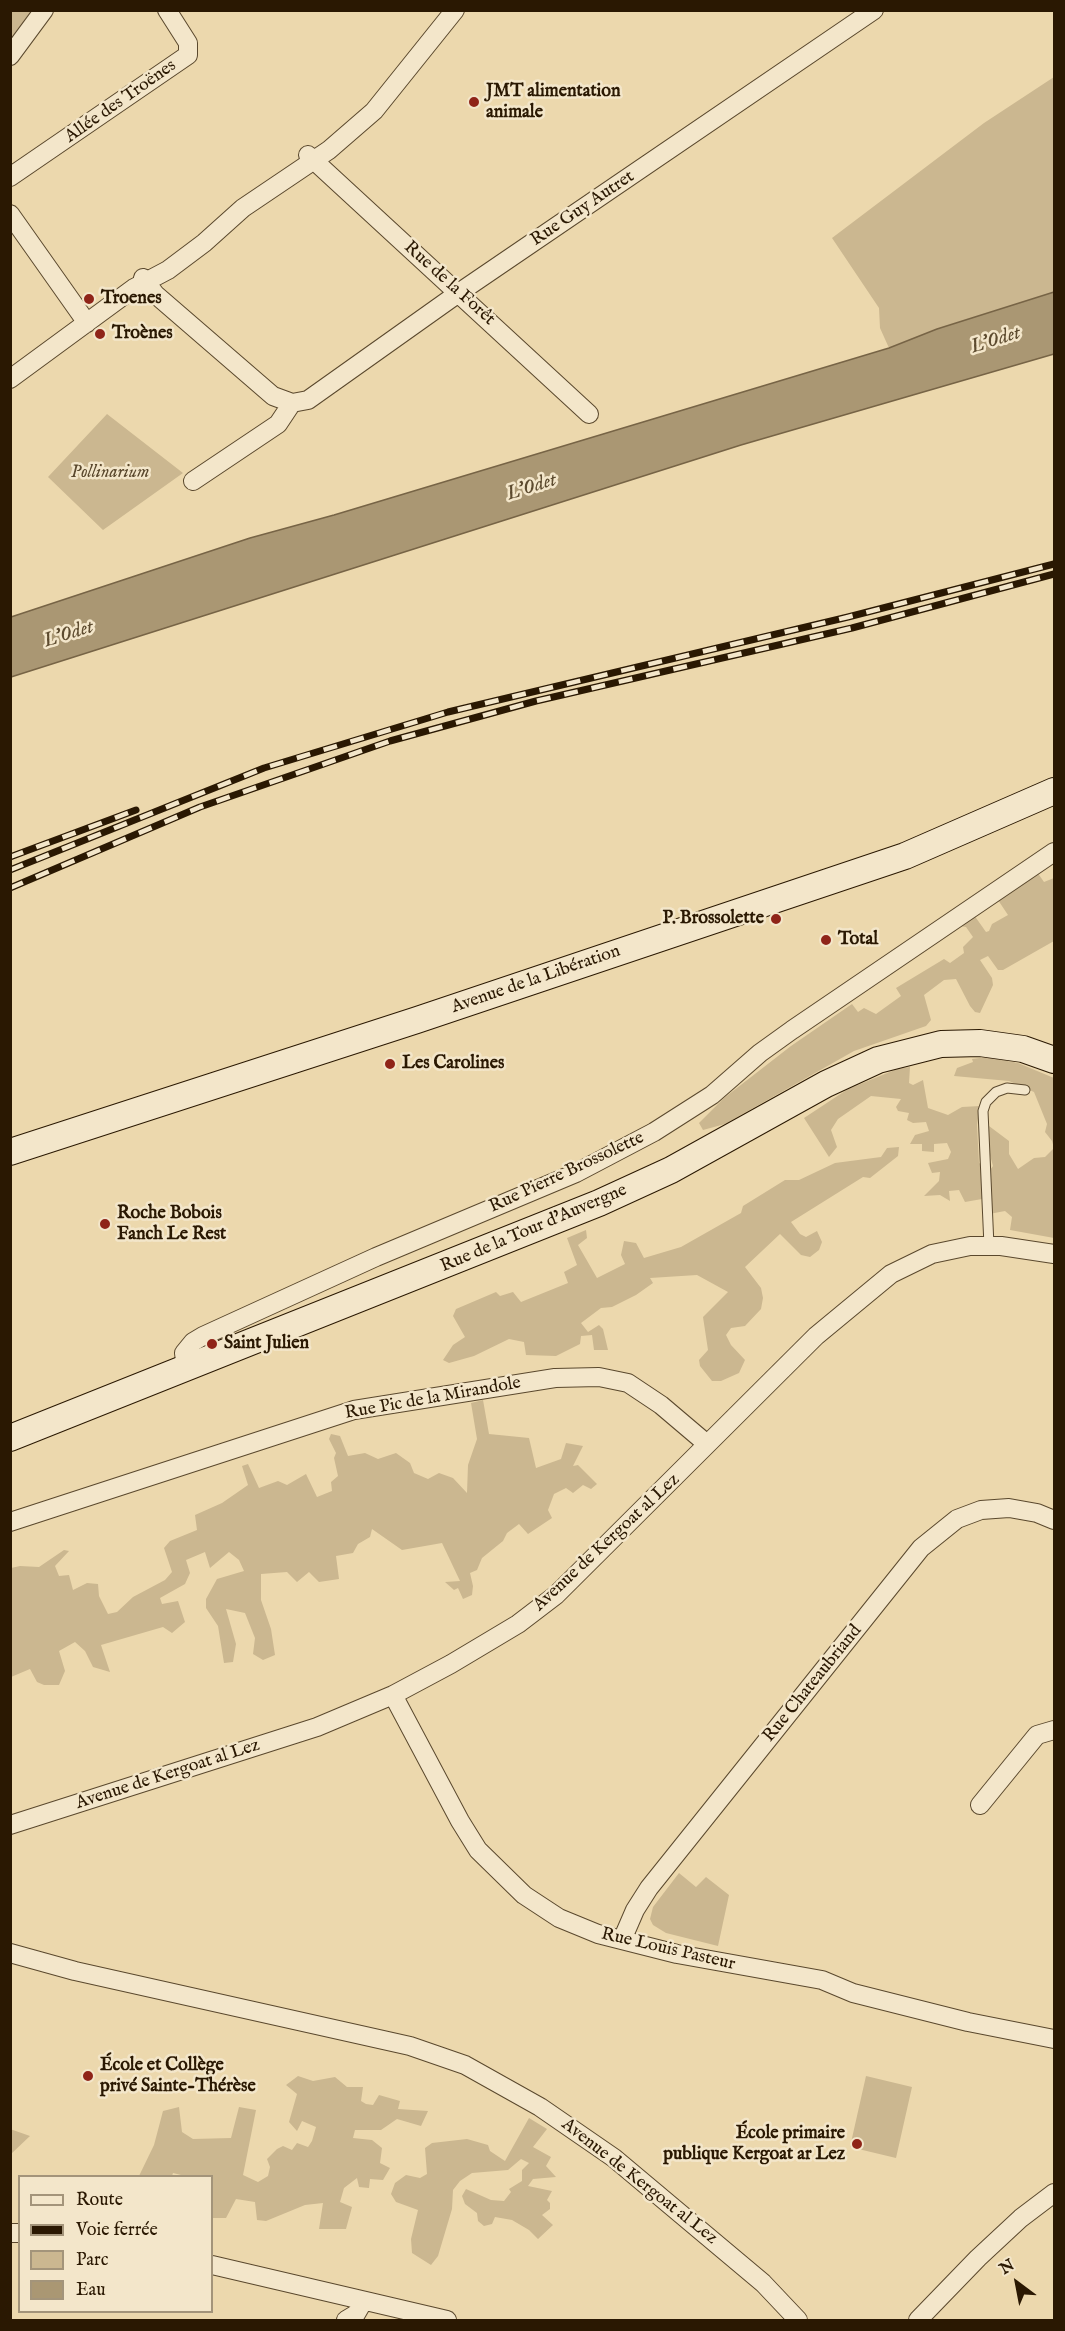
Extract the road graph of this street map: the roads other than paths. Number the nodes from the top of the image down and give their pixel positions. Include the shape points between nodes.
1 (44, 10) edge
2 (167, 10) edge
3 (455, 10) edge
4 (874, 10) edge
5 (10, 56) edge
6 (311, 158) junction
7 (10, 177) edge
8 (10, 214) edge
9 (141, 283) junction
10 (460, 292) junction
11 (87, 323) junction
12 (10, 379) edge
13 (292, 403) junction
14 (589, 414) dead end
15 (193, 481) dead end
16 (1054, 791) edge
17 (1054, 852) edge
18 (1054, 1060) edge
19 (1025, 1090) dead end
20 (10, 1152) edge
21 (989, 1246) junction
22 (1054, 1254) edge
23 (186, 1368) junction
24 (10, 1438) edge
25 (707, 1444) junction
26 (1054, 1520) edge
27 (10, 1522) edge
28 (393, 1695) junction
29 (1054, 1730) edge
30 (980, 1805) dead end
31 (10, 1825) edge
32 (621, 1940) junction
33 (10, 1953) edge
34 (1054, 2039) edge
35 (1054, 2193) edge
36 (213, 2265) edge
37 (363, 2302) junction
38 (936, 2302) junction
39 (346, 2320) edge
40 (447, 2320) edge
41 (798, 2320) edge
42 (918, 2320) edge
43 (930, 2320) edge

1 - 5 street
2 - 7 street, Allée des Troënes via 188,43 188,55
3 - 6 street via 374,111
4 - 10 street, Rue Guy Autret
6 - 9 street via 243,208 204,243
6 - 10 street, Rue de la Forêt
8 - 11 street
9 - 11 street
9 - 13 street via 273,396
10 - 13 street, Rue Guy Autret via 319,394
10 - 14 street, Rue de la Forêt
11 - 12 street
13 - 15 street via 278,424
16 - 20 street, Avenue de la Libération via 905,856
17 - 23 street, Rue Pierre Brossolette via 792,1030 712,1095 654,1132 576,1173 376,1257 203,1336 184,1353
18 - 23 street, Rue de la Tour d'Auvergne via 1023,1049 980,1043 941,1044 878,1060 826,1084 670,1170 598,1203
19 - 21 lane via 1007,1088 996,1092 983,1111
21 - 22 street, Avenue de Kergoat al Lez
21 - 25 street, Avenue de Kergoat al Lez via 932,1254 876,1284 816,1336
23 - 24 street, Rue de la Tour d'Auvergne
25 - 27 street, Rue Pic de la Mirandole via 628,1383 599,1377 555,1378 354,1410
25 - 28 street, Avenue de Kergoat al Lez via 688,1467 538,1610 482,1647
26 - 32 street, Rue Chateaubriand via 1009,1508 981,1510 951,1523 921,1548 649,1888
28 - 31 street, Avenue de Kergoat al Lez via 317,1727
28 - 32 street, Rue Louis Pasteur via 460,1821 490,1863 524,1895 559,1918
29 - 30 street via 1037,1735
32 - 34 street, Rue Louis Pasteur via 708,1961 822,1980 853,1993
33 - 41 street, Avenue de Kergoat al Lez via 410,2046 465,2066 540,2107 614,2158 754,2276
35 - 38 street via 1021,2218
36 - 37 street
37 - 39 street via 356,2314
37 - 40 street
38 - 42 street
38 - 43 street

